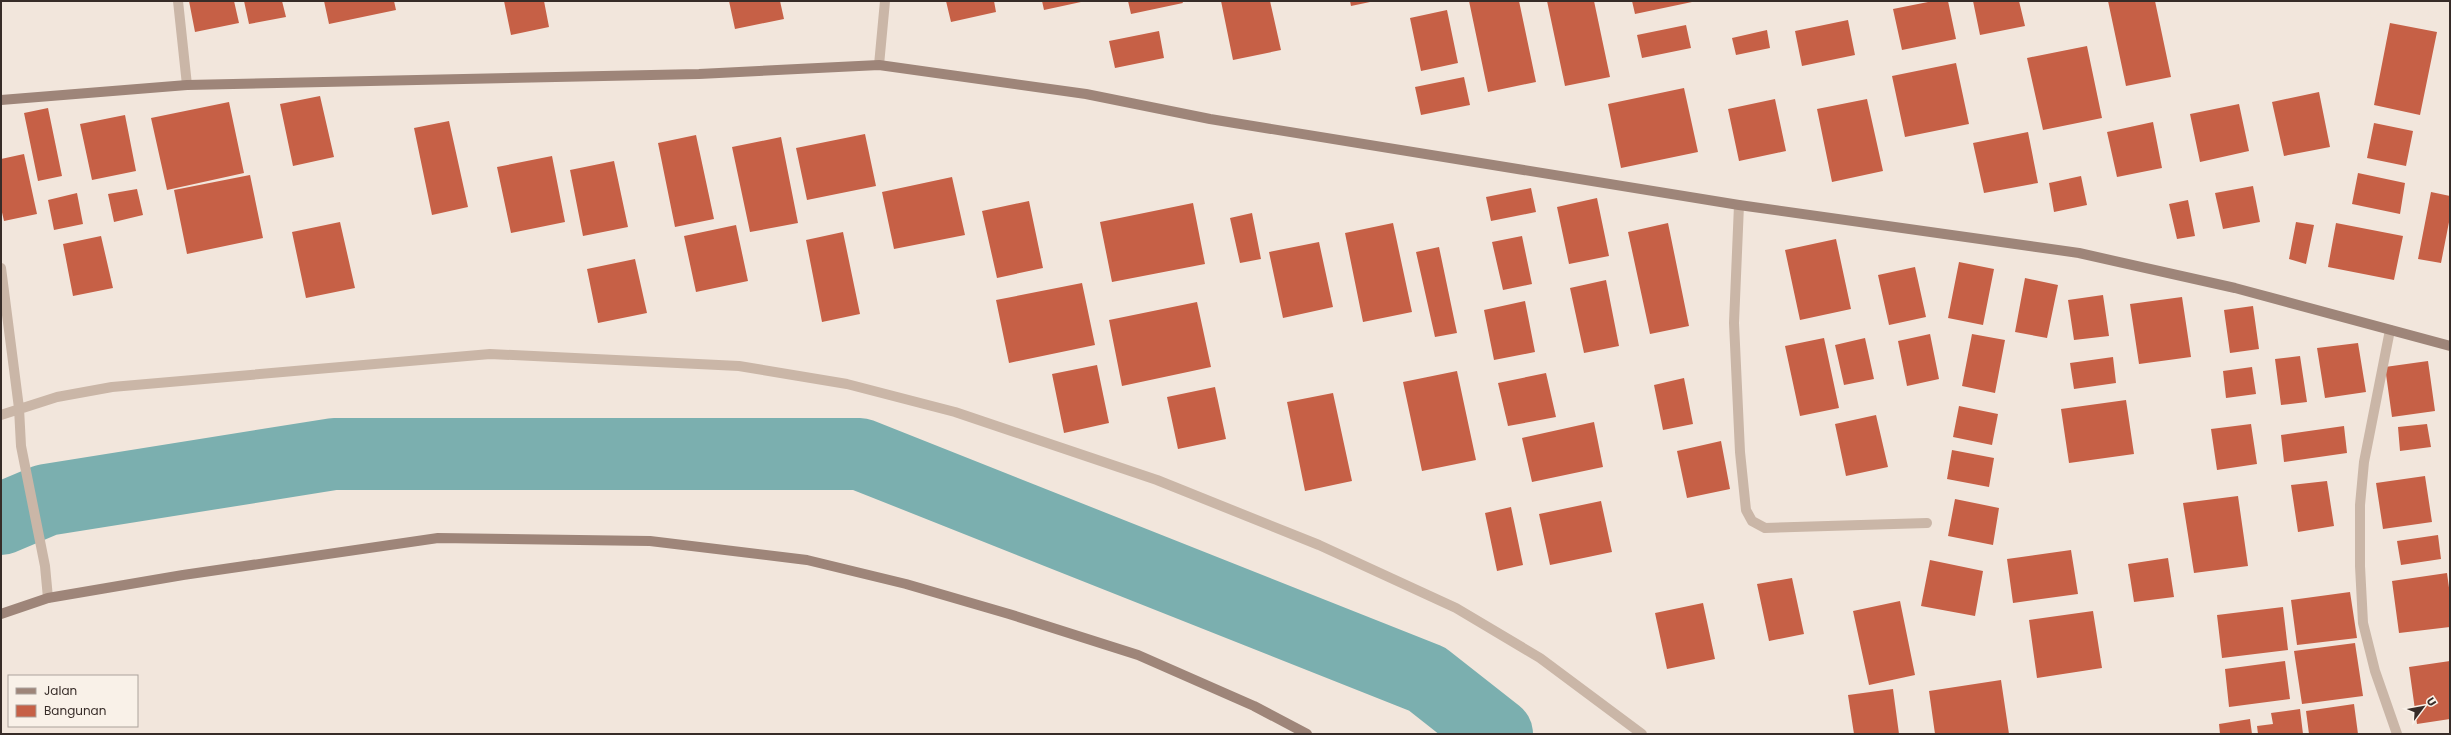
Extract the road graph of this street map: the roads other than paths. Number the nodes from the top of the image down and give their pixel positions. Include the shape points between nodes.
1 (178, 1) edge
2 (885, 1) edge
3 (879, 65) junction
4 (187, 85) junction
5 (1, 100) edge
6 (1739, 205) junction
7 (1, 268) edge
8 (2390, 330) junction
9 (2450, 346) edge
10 (19, 408) junction
11 (1, 415) edge
12 (1927, 523) dead end
13 (48, 598) junction
14 (1, 614) edge
15 (1306, 734) edge
16 (1642, 734) edge
17 (2397, 734) edge

1 - 4 street
2 - 3 street
3 - 4 street via 699,74
3 - 6 street via 1086,94 1210,119
4 - 5 street
6 - 8 street via 2079,253 2235,288
6 - 12 street via 1734,330 1740,452 1746,510 1752,521 1765,528
7 - 10 street
8 - 9 street
8 - 17 street via 2364,462 2360,505 2360,566 2363,623
10 - 11 street
10 - 13 street via 21,446 45,566
10 - 16 street via 57,397 112,387 490,354 739,366 847,384 955,412 1157,480 1319,545 1456,608 1540,658
13 - 14 street
13 - 15 street via 183,575 438,538 650,541 807,560 906,584 1010,614 1138,655 1254,706

